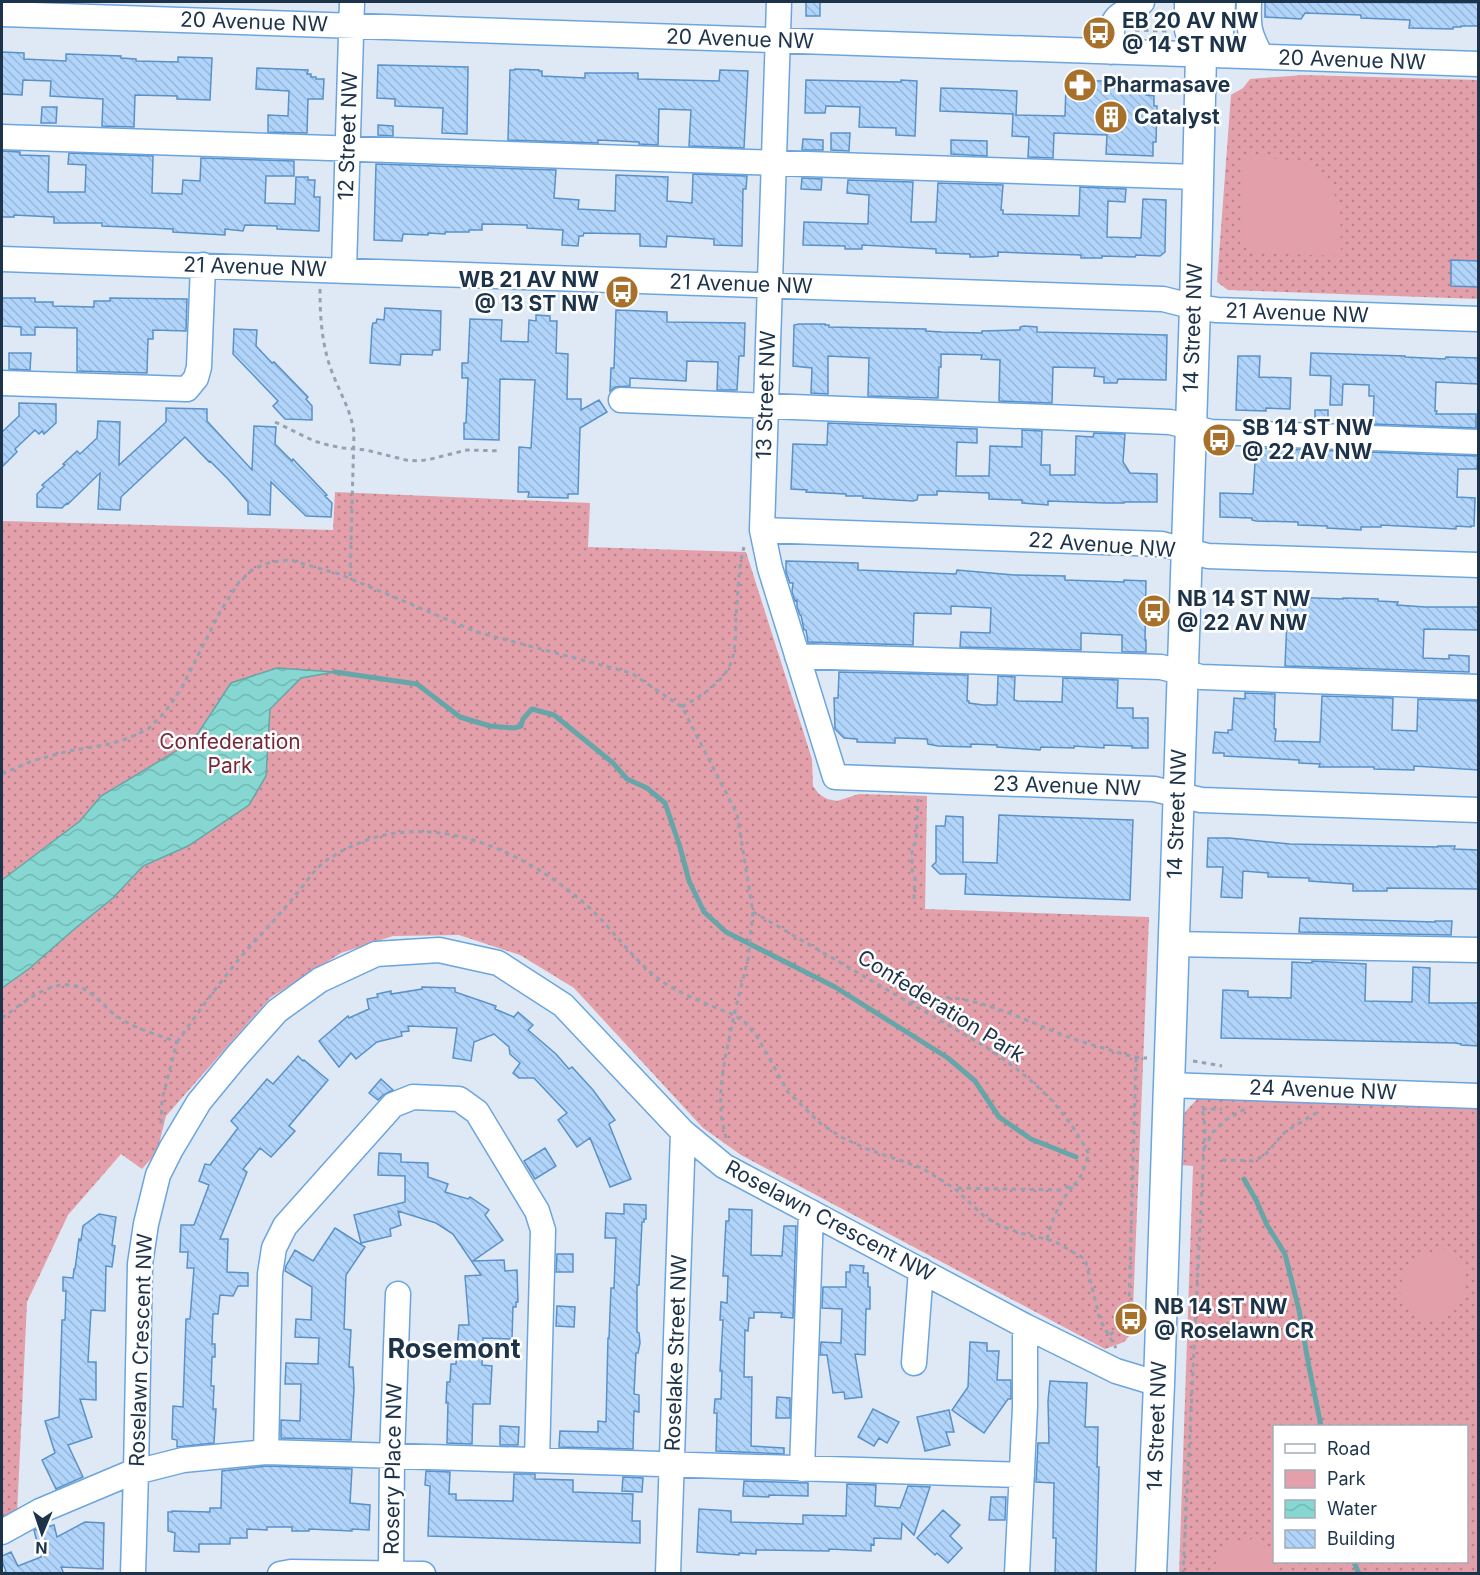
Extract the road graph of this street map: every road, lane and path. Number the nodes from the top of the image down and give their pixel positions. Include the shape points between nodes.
1 (352, 2) edge
2 (779, 2) edge
3 (1142, 2) edge
4 (1191, 2) edge
5 (1220, 2) edge
6 (1249, 2) edge
7 (2, 14) edge
8 (352, 26) junction
9 (1171, 30) dead end
10 (778, 40) junction
11 (1112, 40) junction
12 (1201, 55) junction
13 (1261, 56) junction
14 (1479, 64) edge
15 (2, 137) edge
16 (348, 148) junction
17 (774, 163) junction
18 (1197, 177) junction
19 (2, 259) edge
20 (203, 266) junction
21 (345, 270) junction
22 (770, 285) junction
23 (1195, 307) junction
24 (1479, 319) edge
25 (2, 383) edge
26 (621, 400) dead end
27 (766, 406) junction
28 (275, 422) dead end
29 (1190, 428) junction
30 (1479, 442) edge
31 (354, 449) junction
32 (501, 451) dead end
33 (754, 536) junction
34 (1186, 550) junction
35 (1479, 565) edge
36 (350, 579) junction
37 (797, 656) junction
38 (1182, 672) junction
39 (1479, 687) edge
40 (682, 707) junction
41 (2, 774) edge
42 (835, 777) joint
43 (918, 794) dead end
44 (1178, 795) junction
45 (1479, 810) edge
46 (914, 899) dead end
47 (753, 912) junction
48 (1173, 944) junction
49 (1479, 950) edge
50 (911, 1003) junction
51 (2, 1018) edge
52 (1168, 1085) junction
53 (1479, 1096) edge
54 (1245, 1108) dead end
55 (1202, 1109) dead end
56 (1321, 1110) dead end
57 (683, 1132) junction
58 (171, 1149) junction
59 (1203, 1150) junction
60 (1221, 1160) dead end
61 (1074, 1185) junction
62 (954, 1188) junction
63 (811, 1212) junction
64 (1047, 1239) junction
65 (921, 1270) junction
66 (398, 1294) dead end
67 (1025, 1326) junction
68 (1110, 1335) junction
69 (914, 1363) dead end
70 (1116, 1371) junction
71 (1159, 1384) junction
72 (266, 1452) junction
73 (392, 1456) junction
74 (537, 1460) junction
75 (672, 1465) junction
76 (802, 1469) junction
77 (136, 1472) junction
78 (1022, 1475) junction
79 (2, 1532) edge
80 (391, 1572) junction
81 (133, 1574) edge
82 (280, 1574) edge
83 (423, 1574) edge
84 (668, 1574) edge
85 (1017, 1574) edge
86 (1151, 1574) edge
87 (1183, 1574) edge

1 - 8 street, 12 Street NW
2 - 10 street, 13 Street NW
3 - 11 street via 1113,21
4 - 12 main road, 14 Street NW via 1190,30
5 - 12 main road via 1218,32
6 - 13 street via 1248,22
7 - 8 street, 20 Avenue NW
8 - 10 street, 20 Avenue NW
8 - 16 street, 12 Street NW
9 - 11 path
10 - 11 street, 20 Avenue NW
10 - 17 street, 13 Street NW
11 - 12 street, 20 Avenue NW
12 - 13 street, 20 Avenue NW
12 - 18 main road, 14 Street NW
13 - 14 street, 20 Avenue NW
15 - 16 street
16 - 17 street
16 - 21 street, 12 Street NW
17 - 18 street
17 - 22 street, 13 Street NW
18 - 23 main road, 14 Street NW
19 - 20 street, 21 Avenue NW
20 - 21 street, 21 Avenue NW
20 - 25 street via 199,367 187,389
21 - 22 street, 21 Avenue NW
21 - 31 path via 321,283 320,311 333,375 352,419
22 - 23 street, 21 Avenue NW via 1163,299
22 - 27 street, 13 Street NW
23 - 24 street, 21 Avenue NW
23 - 29 main road, 14 Street NW
26 - 27 street
27 - 29 street via 1170,422
27 - 33 street, 13 Street NW
28 - 31 path via 314,441
29 - 30 street
29 - 34 main road, 14 Street NW
31 - 32 path via 419,461 467,450
31 - 36 path
33 - 34 street, 22 Avenue NW via 1162,544
33 - 37 street, 13 Street NW via 770,568
33 - 40 path via 742,553 734,655 715,685
34 - 35 street, 22 Avenue NW via 1210,556
34 - 38 main road, 14 Street NW
36 - 40 path via 477,632 631,673
36 - 41 path via 290,560 271,561 253,569 239,582 220,612 181,689 148,729 110,744 32,761
37 - 38 street via 1161,667
37 - 42 street, 13 Street NW
38 - 39 street via 1201,677
38 - 44 main road, 14 Street NW
40 - 47 path via 737,814
42 - 44 street, 23 Avenue NW via 1154,789
43 - 46 path via 916,842 912,848
44 - 45 street, 23 Avenue NW via 1201,800
44 - 48 main road, 14 Street NW
47 - 50 path, Confederation Park
47 - 62 path via 748,959 734,1015 758,1038 788,1092 812,1117 843,1138 922,1168
48 - 49 street
48 - 52 main road, 14 Street NW
50 - 61 path, Confederation Park via 1006,1060 1066,1117 1089,1154
50 - 68 path via 930,997 969,1001 1136,1058 1129,1306 1128,1314
51 - 58 path via 41,992 64,985 77,986 120,1019 177,1042 162,1100 161,1125
52 - 53 street, 24 Avenue NW
52 - 71 main road, 14 Street NW
54 - 59 path via 1213,1132
55 - 59 path
56 - 60 path via 1285,1132 1264,1156 1253,1161
57 - 58 street, Roselawn Crescent NW via 563,1005 498,963 439,950 376,954 320,980 277,1011 199,1102
57 - 63 street, Roselawn Crescent NW via 724,1166
57 - 75 street, Roselake Street NW
58 - 77 street, Roselawn Crescent NW via 158,1175 140,1264
59 - 87 path
61 - 62 path via 1059,1190
61 - 64 path via 1051,1222
62 - 64 path via 985,1217 1001,1226
63 - 65 street, Roselawn Crescent NW
63 - 76 street
64 - 68 path via 1085,1259 1100,1320
65 - 67 street, Roselawn Crescent NW
65 - 69 street
66 - 73 street, Rosery Place NW
67 - 70 street, Roselawn Crescent NW
67 - 78 street
68 - 70 path via 1117,1350
70 - 71 street, Roselawn Crescent NW
71 - 86 main road, 14 Street NW
72 - 73 street
72 - 74 street via 274,1248 285,1226 393,1105 413,1096 459,1099 477,1112 537,1211 543,1230
72 - 77 street via 183,1460
73 - 74 street
73 - 80 street, Rosery Place NW
74 - 75 street
75 - 76 street
75 - 84 street, Roselake Street NW
76 - 78 street
77 - 79 street via 40,1511
77 - 81 street, Roselawn Crescent NW
78 - 85 street
80 - 82 street
80 - 83 street

